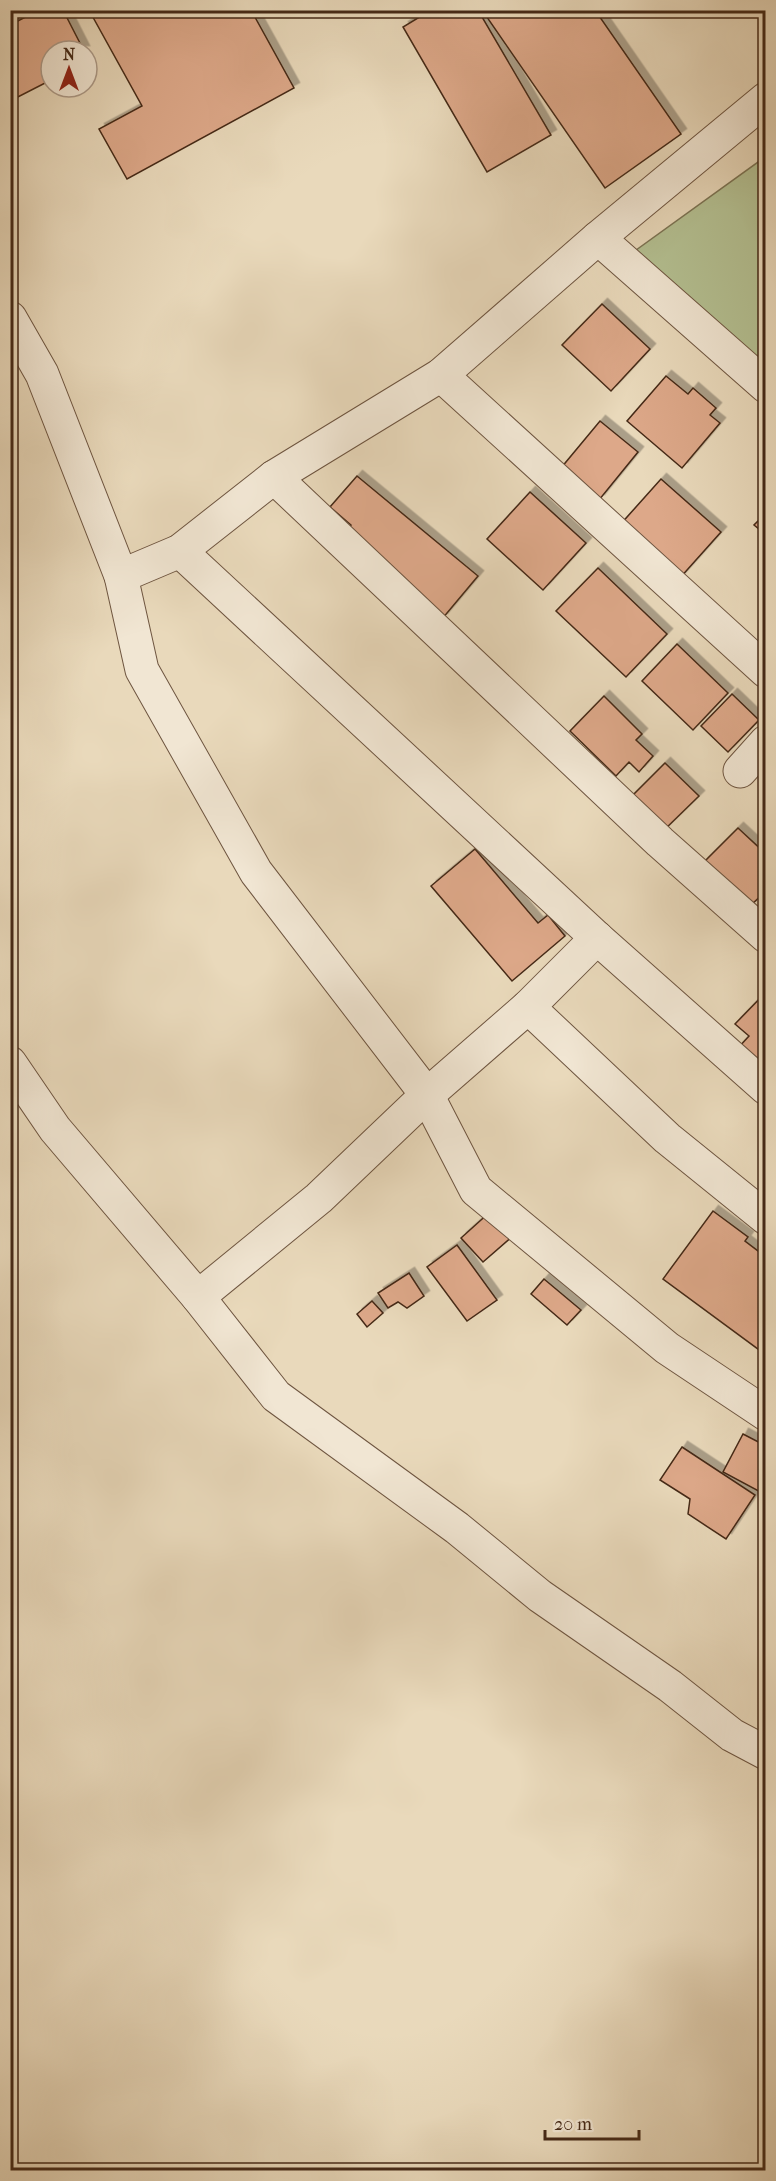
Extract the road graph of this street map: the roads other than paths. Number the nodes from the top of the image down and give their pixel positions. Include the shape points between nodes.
1 (765, 99) edge
2 (598, 238) junction
3 (10, 318) edge
4 (441, 375) junction
5 (765, 386) edge
6 (274, 477) junction
7 (180, 551) junction
8 (121, 576) junction
9 (765, 671) edge
10 (765, 742) edge
11 (740, 771) dead end
12 (765, 936) edge
13 (597, 938) junction
14 (528, 1006) junction
15 (10, 1063) edge
16 (765, 1088) edge
17 (427, 1095) junction
18 (765, 1218) edge
19 (198, 1297) junction
20 (758, 1402) edge
21 (765, 1753) edge

1 - 2 street
2 - 4 street
2 - 5 street
3 - 8 street via 42,374
4 - 6 street
4 - 9 street
6 - 7 street
6 - 12 street via 651,834
7 - 8 street
7 - 13 street
8 - 17 street via 142,670 256,872
10 - 11 street
13 - 14 street
13 - 16 street
14 - 17 street
14 - 18 street via 667,1138
15 - 19 street via 55,1129
17 - 19 street via 319,1198
17 - 20 street via 476,1190 667,1348
19 - 21 street via 276,1396 457,1528 540,1596 670,1686 732,1735

